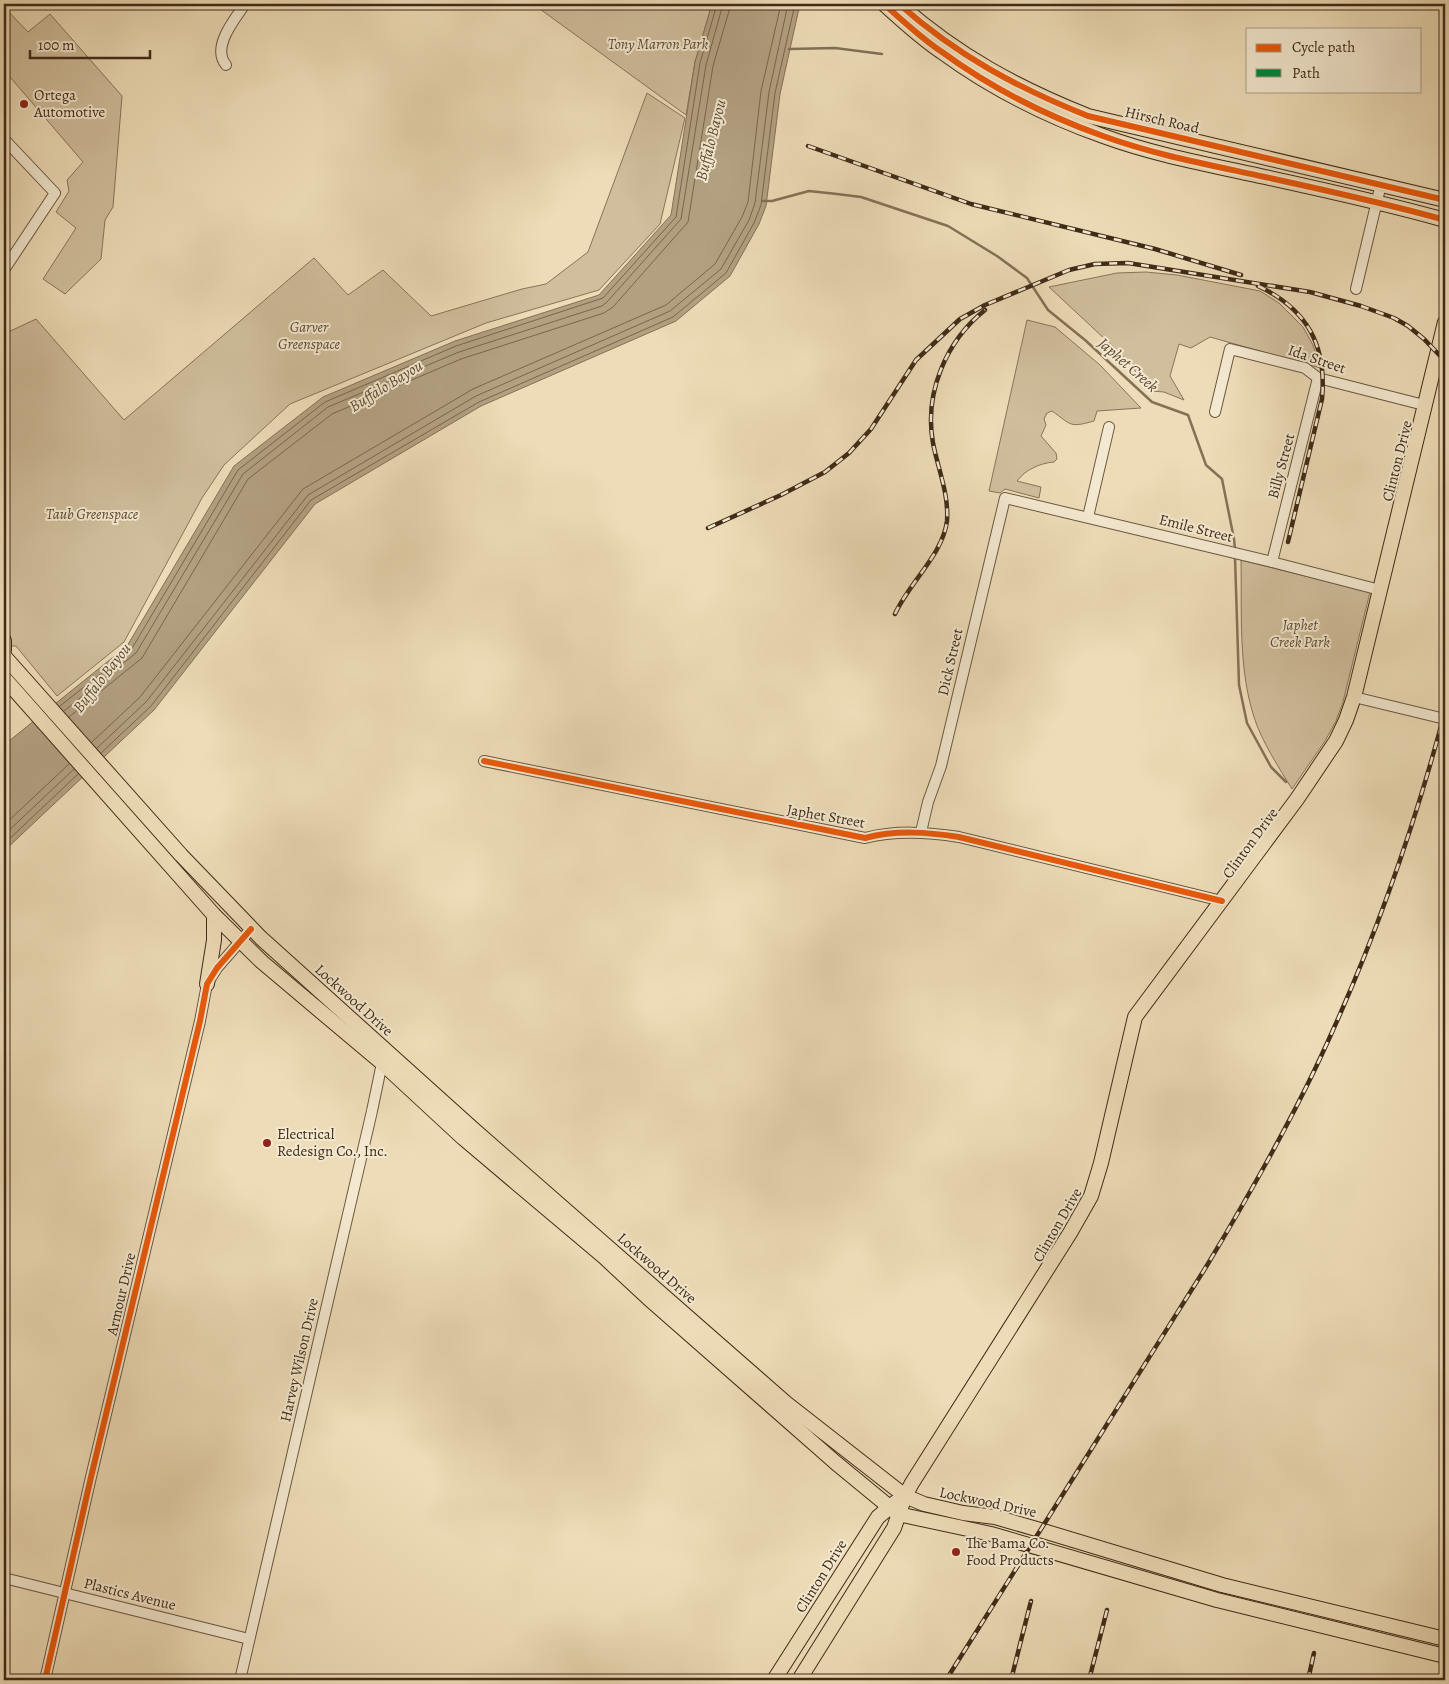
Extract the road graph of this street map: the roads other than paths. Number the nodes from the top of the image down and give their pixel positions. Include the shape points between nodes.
1 (245, 4) edge
2 (884, 4) edge
3 (899, 4) edge
4 (226, 65) dead end
5 (4, 139) edge
6 (1381, 184) junction
7 (1445, 200) edge
8 (1377, 201) junction
9 (1445, 220) edge
10 (5, 265) edge
11 (1356, 289) dead end
12 (1445, 322) edge
13 (1318, 378) junction
14 (1424, 406) junction
15 (1214, 412) dead end
16 (1109, 426) dead end
17 (1005, 498) joint
18 (1088, 517) junction
19 (1269, 561) junction
20 (1380, 590) junction
21 (4, 641) edge
22 (4, 650) edge
23 (4, 656) edge
24 (4, 678) edge
25 (1354, 697) junction
26 (1445, 719) edge
27 (484, 761) dead end
28 (921, 832) junction
29 (1222, 901) junction
30 (214, 915) junction
31 (252, 929) junction
32 (240, 941) junction
33 (207, 984) junction
34 (380, 1045) junction
35 (382, 1063) junction
36 (468, 1133) junction
37 (806, 1427) junction
38 (905, 1496) junction
39 (894, 1510) junction
40 (4, 1578) edge
41 (65, 1594) junction
42 (249, 1638) junction
43 (1445, 1639) edge
44 (1445, 1656) edge
45 (45, 1680) edge
46 (240, 1680) edge
47 (774, 1680) edge
48 (800, 1680) edge

1 - 4 street via 221,47
2 - 8 main road, Hirsch Road via 942,52 972,72 1084,129 1183,159
3 - 6 main road, Hirsch Road via 939,37 994,72 1042,98 1088,116
5 - 10 street via 55,193
6 - 7 main road, Hirsch Road
6 - 8 street
8 - 9 main road, Hirsch Road
8 - 11 street
12 - 14 main road, Clinton Drive
13 - 14 street, Ida Street
13 - 15 street, Ida Street via 1305,368 1230,350
13 - 19 street, Billy Street
14 - 20 main road, Clinton Drive
16 - 18 street
17 - 18 street, Emile Street
17 - 28 street, Dick Street via 941,766
18 - 19 street, Emile Street
19 - 20 street, Emile Street
20 - 25 main road, Clinton Drive
21 - 22 main road
23 - 31 main road, Lockwood Drive via 181,855
24 - 30 main road, Lockwood Drive
25 - 26 street
25 - 29 main road, Clinton Drive via 1336,741
27 - 28 street, Japhet Street via 865,838 887,833
28 - 29 street, Japhet Street via 959,837
29 - 38 main road, Clinton Drive via 1135,1017 1091,1196
30 - 32 main road, Lockwood Drive
30 - 33 main road via 214,940
31 - 32 street, Armour Drive
31 - 34 main road, Lockwood Drive
32 - 33 street, Armour Drive
32 - 35 main road, Lockwood Drive
33 - 41 street, Armour Drive
34 - 35 street, Harvey Wilson Drive
34 - 36 main road, Lockwood Drive
35 - 36 main road, Lockwood Drive
35 - 42 street, Harvey Wilson Drive
36 - 37 main road, Lockwood Drive
37 - 38 main road, Lockwood Drive
37 - 39 main road, Lockwood Drive
38 - 39 main road, Clinton Drive
38 - 43 main road, Lockwood Drive via 924,1504 1040,1530 1222,1585
39 - 44 main road, Lockwood Drive via 991,1534 1217,1600
39 - 47 main road, Clinton Drive via 878,1517
39 - 48 main road, Clinton Drive via 894,1528
40 - 41 street, Plastics Avenue
41 - 42 street, Plastics Avenue
41 - 45 street, Armour Drive
42 - 46 street, Harvey Wilson Drive

